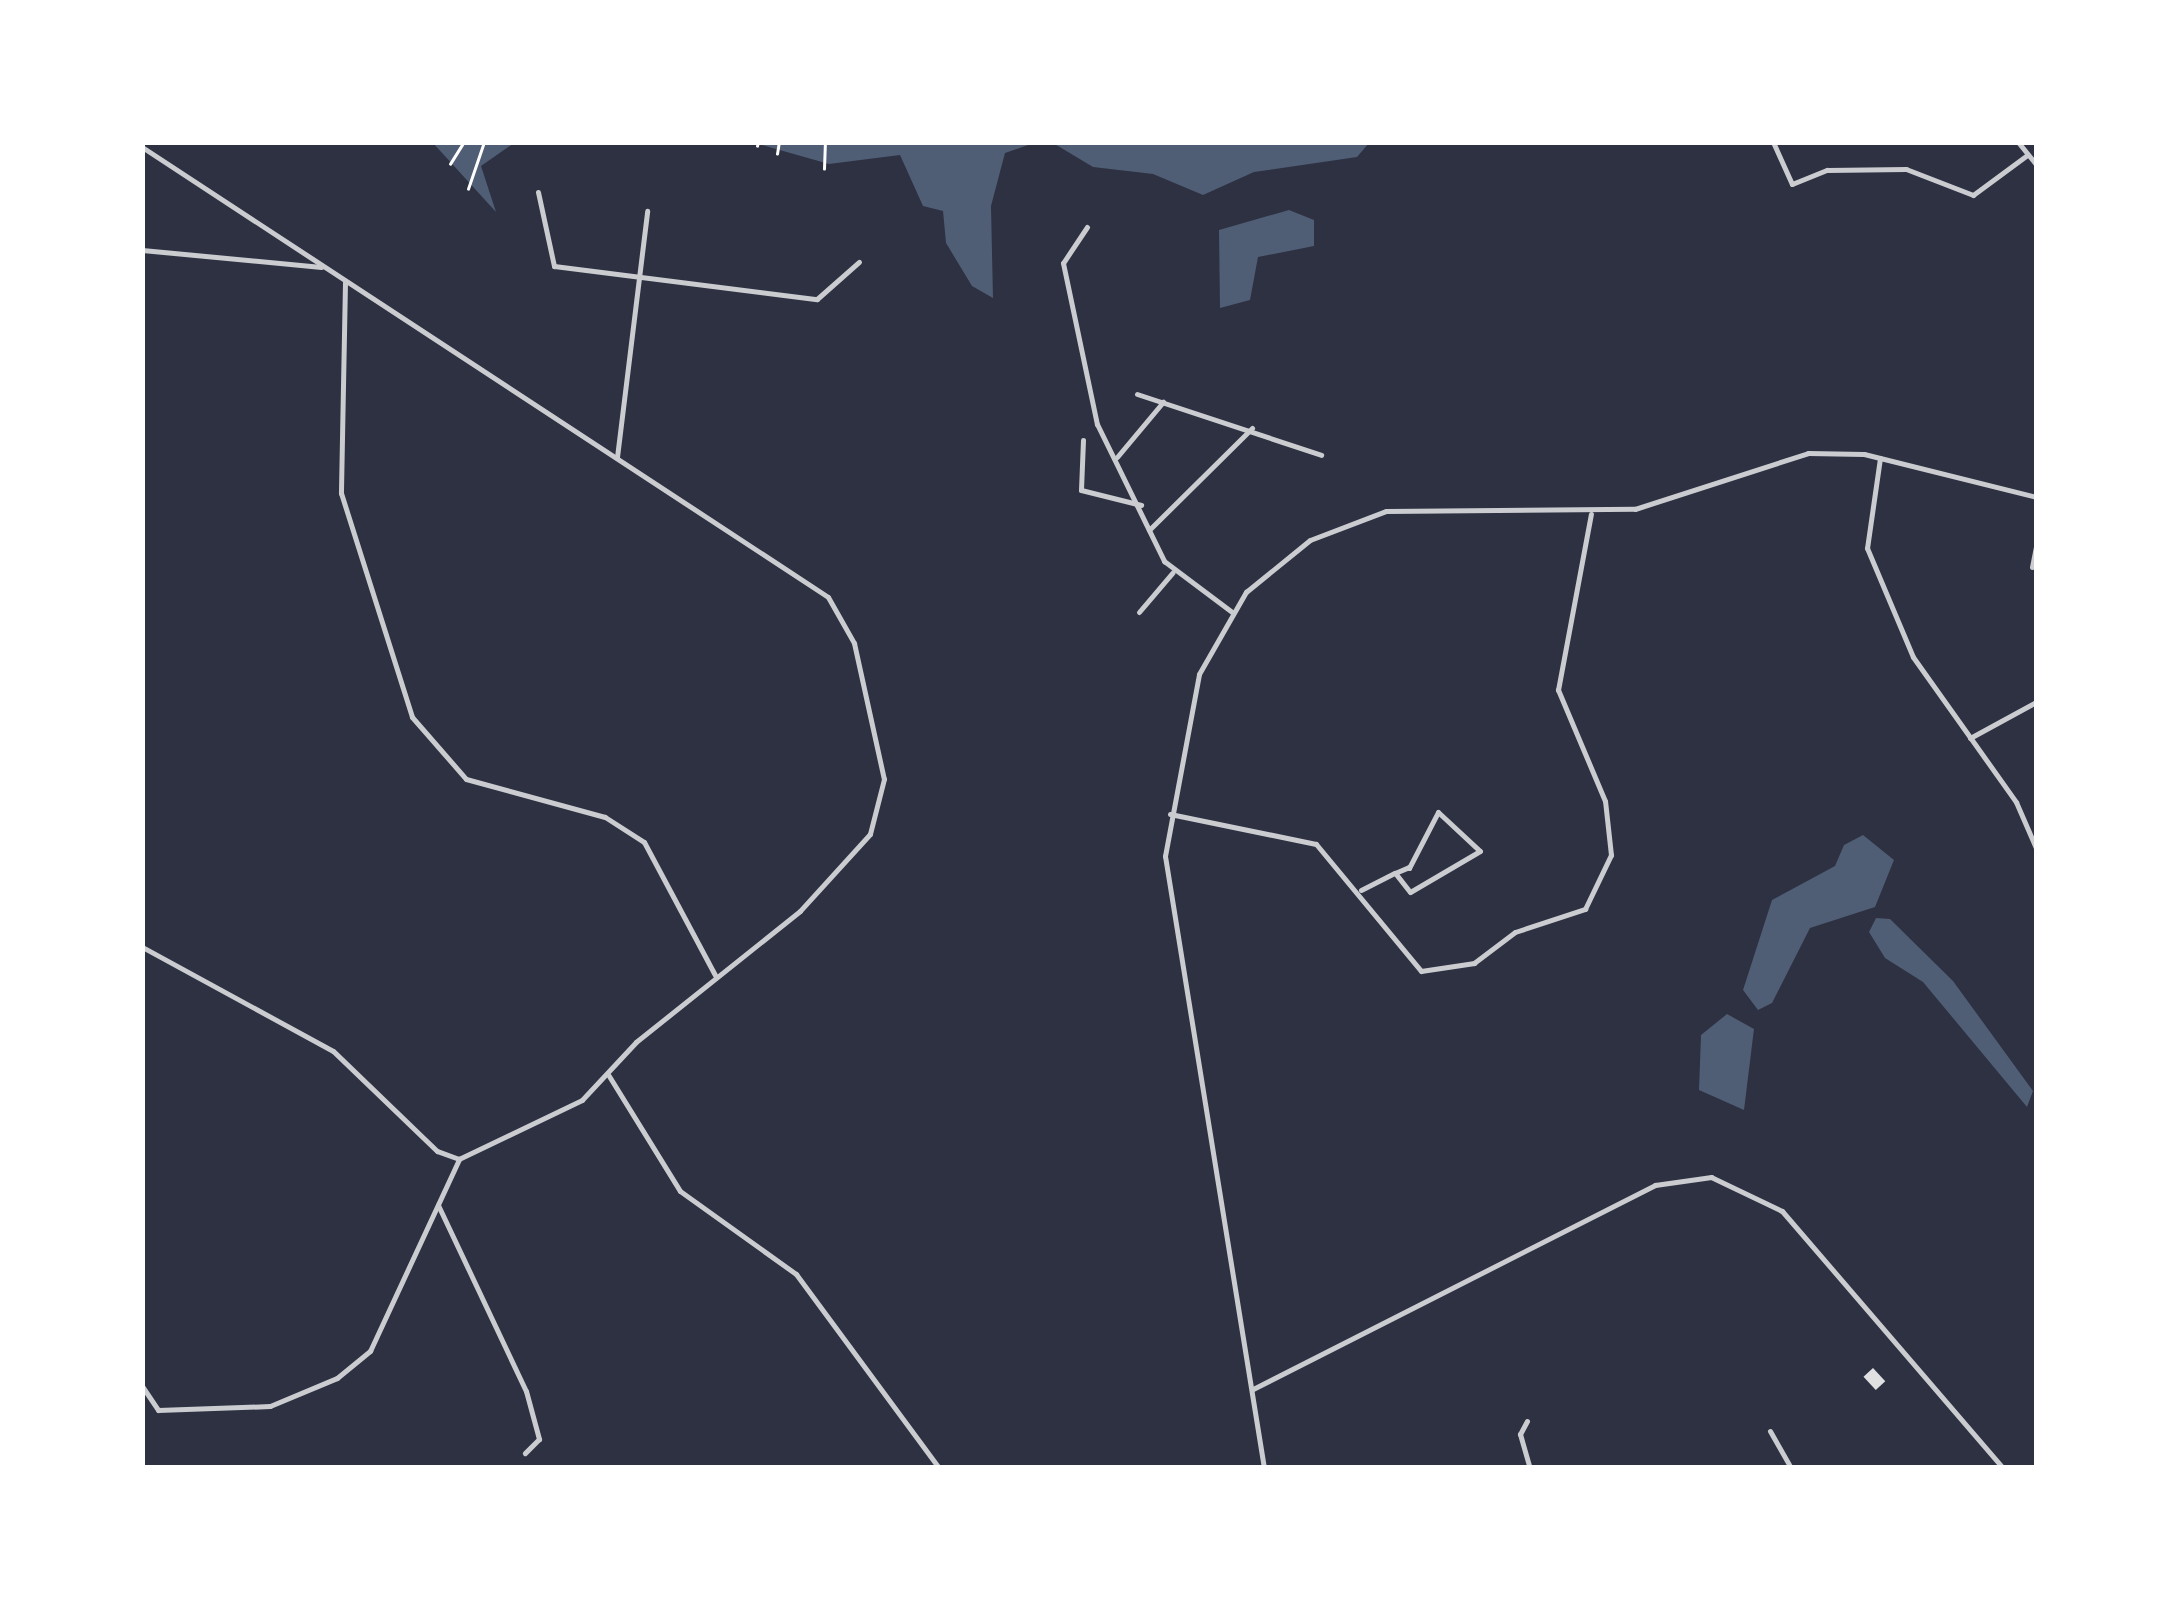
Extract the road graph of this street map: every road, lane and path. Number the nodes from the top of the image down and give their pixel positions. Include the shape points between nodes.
1 (464, 142) edge
2 (484, 142) edge
3 (778, 142) edge
4 (825, 142) edge
5 (1774, 142) edge
6 (2018, 142) edge
7 (142, 147) edge
8 (777, 154) dead end
9 (2028, 155) junction
10 (450, 164) dead end
11 (2036, 164) edge
12 (824, 169) dead end
13 (468, 189) dead end
14 (538, 192) dead end
15 (647, 211) dead end
16 (1087, 227) dead end
17 (142, 250) edge
18 (858, 262) dead end
19 (324, 268) junction
20 (640, 272) junction
21 (345, 282) junction
22 (1137, 394) dead end
23 (1163, 402) junction
24 (1252, 427) junction
25 (1083, 440) dead end
26 (1321, 455) dead end
27 (1117, 457) junction
28 (617, 458) junction
29 (1880, 458) junction
30 (2036, 497) edge
31 (1141, 505) junction
32 (1591, 514) junction
33 (1149, 530) junction
34 (2036, 547) edge
35 (2032, 567) dead end
36 (1173, 572) junction
37 (1140, 612) dead end
38 (1232, 612) junction
39 (2036, 702) edge
40 (1970, 738) junction
41 (1170, 814) junction
42 (2036, 848) edge
43 (1395, 873) junction
44 (1360, 890) junction
45 (142, 947) edge
46 (714, 976) junction
47 (610, 1076) junction
48 (459, 1158) junction
49 (438, 1205) junction
50 (142, 1386) edge
51 (1253, 1389) junction
52 (1528, 1421) dead end
53 (1770, 1431) dead end
54 (525, 1453) dead end
55 (939, 1468) edge
56 (1264, 1468) edge
57 (1530, 1468) edge
58 (1791, 1468) edge
59 (2003, 1468) edge

1 - 10 path
2 - 13 path
3 - 8 path
4 - 12 path
5 - 9 street via 1792,184 1827,170 1906,170 1972,195
6 - 9 street
7 - 19 street
9 - 11 street
14 - 20 street via 554,266
15 - 20 street
16 - 27 street via 1063,263 1097,424
17 - 19 street
18 - 20 street via 817,299
19 - 21 street
20 - 28 street
21 - 28 street
21 - 46 street via 341,493 412,717 466,779 606,817 644,842
22 - 23 street
23 - 24 street
23 - 27 street
24 - 26 street
24 - 33 street
25 - 31 street via 1081,490
27 - 31 street
28 - 46 street via 843,613 881,758 870,834 800,911
29 - 30 street
29 - 32 street via 1808,454 1676,500
29 - 40 street via 1867,548 1913,657
31 - 33 street
32 - 38 street via 1429,506 1365,516 1279,561
32 - 44 street via 1558,690 1605,801 1611,855 1595,898 1572,916 1515,932 1474,963 1421,971
33 - 36 street
34 - 35 street
36 - 37 street
36 - 38 street
38 - 41 street via 1199,674
39 - 40 street
40 - 42 street
41 - 44 street via 1291,833 1336,860
41 - 51 street via 1166,887
43 - 43 street via 1409,868 1438,812 1480,851 1410,892
43 - 44 street
45 - 48 street via 333,1051 437,1151
46 - 47 street
47 - 48 street via 582,1100
47 - 55 street via 672,1182 796,1274
48 - 49 street
49 - 50 street via 370,1351 337,1378 270,1406 158,1410
49 - 54 street via 526,1391 539,1439
51 - 56 street
51 - 59 street via 1655,1185 1711,1177 1782,1211
52 - 57 street via 1520,1434
53 - 58 street

